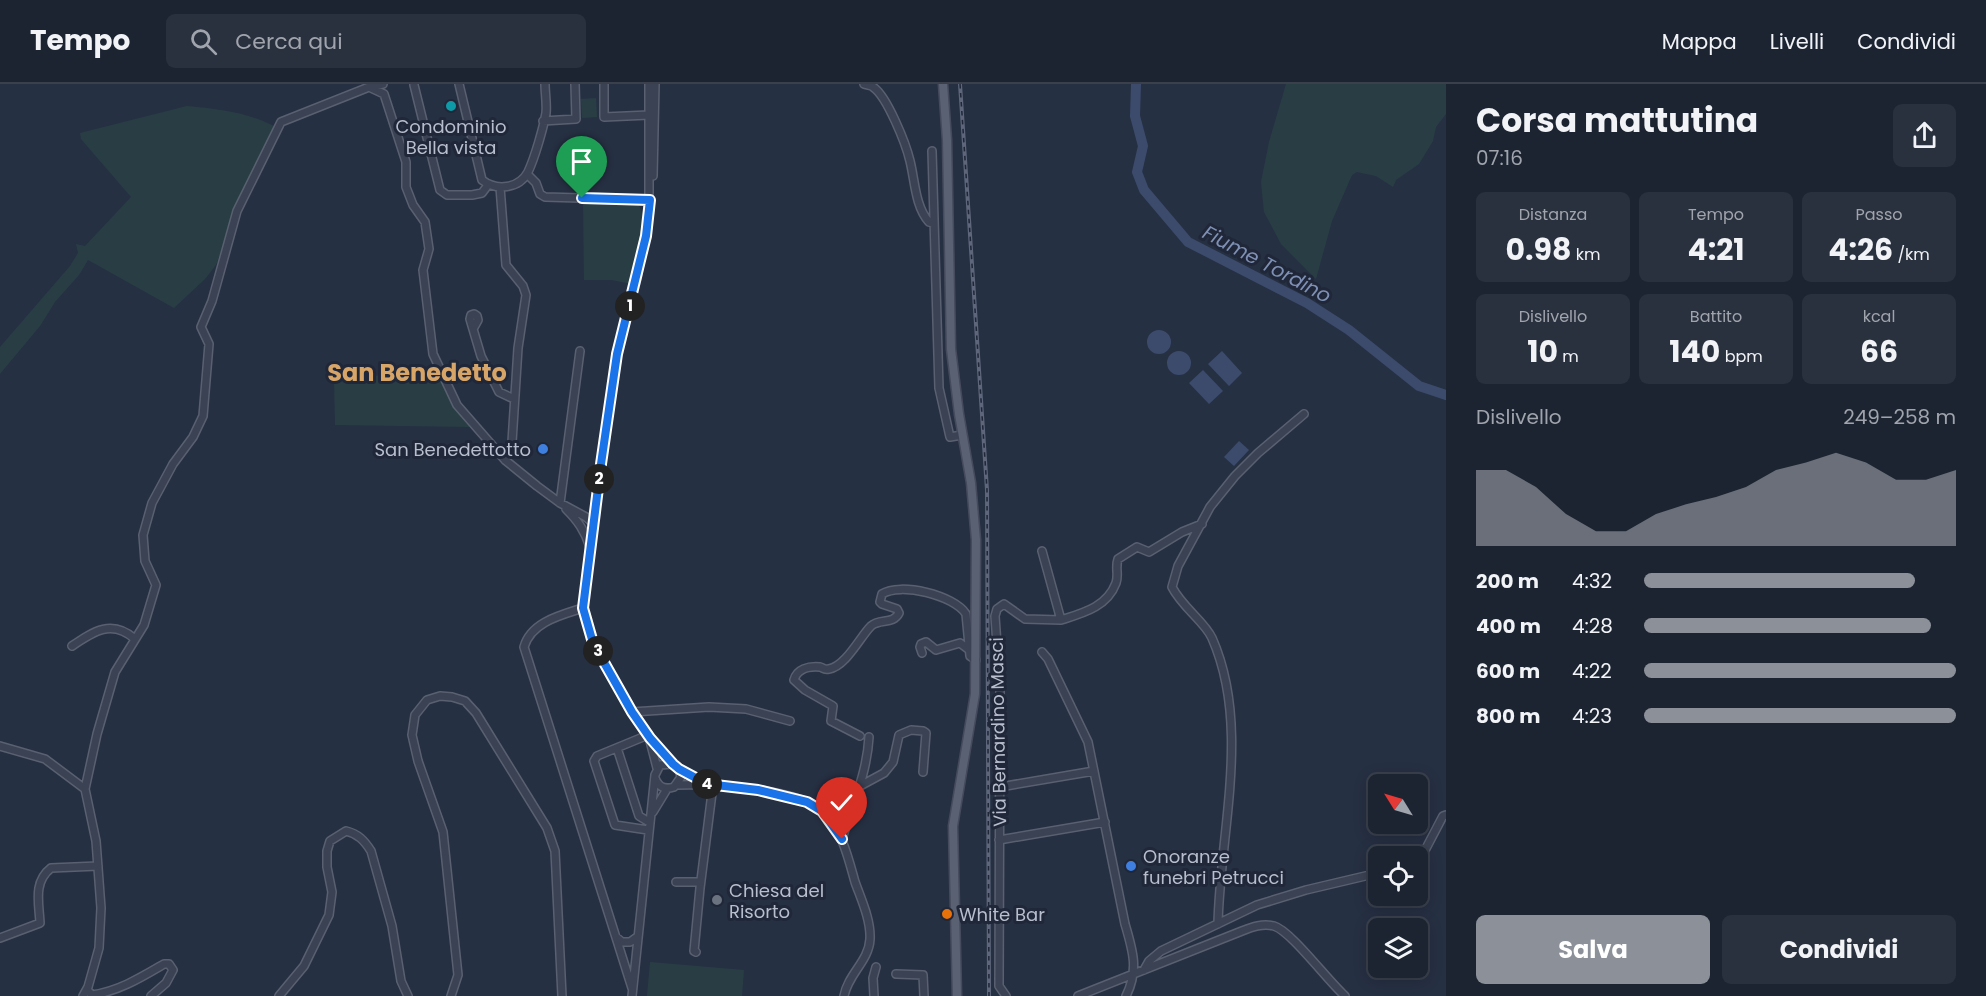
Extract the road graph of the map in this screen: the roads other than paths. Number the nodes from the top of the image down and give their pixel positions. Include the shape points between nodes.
1 (383, 84) edge
2 (459, 84) edge
3 (545, 84) edge
4 (575, 84) edge
5 (604, 84) edge
6 (649, 84) edge
7 (655, 84) edge
8 (864, 84) edge
9 (943, 84) edge
10 (414, 85) edge
11 (369, 87) junction
12 (649, 115) junction
13 (543, 121) junction
14 (932, 151) dead end
15 (527, 174) junction
16 (488, 185) junction
17 (500, 187) junction
18 (650, 200) junction
19 (933, 223) junction
20 (473, 329) dead end
21 (580, 351) dead end
22 (514, 399) junction
23 (1304, 414) dead end
24 (962, 435) junction
25 (505, 460) junction
26 (560, 503) junction
27 (596, 507) junction
28 (580, 518) junction
29 (594, 524) junction
30 (1202, 524) junction
31 (591, 549) junction
32 (1042, 551) dead end
33 (583, 608) junction
34 (1061, 620) junction
35 (135, 639) junction
36 (72, 646) dead end
37 (968, 649) junction
38 (921, 652) dead end
39 (1042, 652) dead end
40 (976, 660) junction
41 (632, 712) junction
42 (790, 721) dead end
43 (860, 736) dead end
44 (649, 737) junction
45 (869, 737) dead end
46 (0, 746) edge
47 (617, 748) junction
48 (673, 764) junction
49 (657, 768) junction
50 (679, 769) junction
51 (1094, 771) junction
52 (923, 772) dead end
53 (655, 778) junction
54 (710, 784) junction
55 (677, 785) junction
56 (860, 786) junction
57 (1000, 787) junction
58 (85, 789) junction
59 (667, 789) junction
60 (1446, 815) edge
61 (1105, 822) junction
62 (649, 824) junction
63 (842, 839) junction
64 (999, 840) junction
65 (1427, 846) edge
66 (98, 866) junction
67 (1368, 875) edge
68 (676, 882) dead end
69 (700, 882) junction
70 (1214, 926) junction
71 (616, 937) junction
72 (637, 937) junction
73 (0, 938) edge
74 (1213, 943) junction
75 (696, 952) dead end
76 (876, 967) dead end
77 (1144, 970) junction
78 (896, 974) dead end
79 (1133, 974) junction
80 (632, 992) edge
81 (85, 993) edge
82 (844, 995) edge
83 (151, 996) edge
84 (279, 996) edge
85 (408, 996) edge
86 (451, 996) edge
87 (562, 996) edge
88 (874, 996) edge
89 (924, 996) edge
90 (957, 996) edge
91 (1006, 996) edge
92 (1078, 996) edge
93 (1126, 996) edge
94 (1345, 996) edge

1 - 11 street
2 - 16 street via 482,180
3 - 13 street
4 - 13 street via 576,119
5 - 12 street via 604,117
6 - 12 street
7 - 18 street
8 - 19 street via 873,87 887,104 909,158 921,210
9 - 24 main road via 951,349
10 - 16 street via 440,190 447,195 472,195 482,193
11 - 25 street via 384,94 406,162 406,186 424,222 429,249 423,270 433,354 457,405
11 - 35 street via 281,122 237,211 201,327 209,344 203,416 152,503 142,535 145,561 156,585 144,625
12 - 18 street
13 - 15 street
14 - 19 street
15 - 17 street via 513,186
15 - 18 street via 545,197
16 - 17 street
17 - 22 street via 506,265 525,290
18 - 27 street via 646,236 617,354
19 - 24 street via 939,388 950,437
20 - 22 street via 499,392
21 - 26 street
22 - 25 street via 512,442
23 - 30 street via 1235,476 1210,507
24 - 40 main road via 975,524
25 - 26 street
26 - 28 street
27 - 28 street
27 - 29 street
28 - 29 street
28 - 31 street
29 - 31 street
30 - 34 street via 1149,552 1137,547 1118,559 1116,583 1107,598 1098,606
30 - 70 street via 1178,566 1172,587 1211,635 1229,697 1231,743 1226,832
31 - 33 street
32 - 34 street
33 - 41 street via 593,643
33 - 71 street via 535,629 524,647
34 - 57 street, Via Bernardino Masci via 1024,620 1004,604 997,609
35 - 36 street via 118,629 106,628
35 - 58 street via 115,672
37 - 38 street via 960,643 936,650 926,642 920,647
37 - 40 street
37 - 43 street via 966,615 954,602 919,591 889,590 882,594 880,602 897,609 897,617 871,627 836,666 802,669 796,672 794,680 833,706 831,721
39 - 51 street via 1088,742
40 - 90 main road via 972,715 952,826
41 - 42 street via 746,709
41 - 44 street
44 - 47 street
44 - 48 street
44 - 49 street
45 - 56 street
46 - 58 street via 45,759
47 - 62 street via 639,816
47 - 62 street via 594,761 613,823
48 - 49 street via 664,763
48 - 50 street
49 - 53 street
50 - 54 street
50 - 55 street
51 - 57 street
51 - 61 street
52 - 56 street via 926,733 911,730 899,735 893,762 884,773
53 - 59 street
53 - 62 street
54 - 55 street
54 - 63 street via 807,802 822,811
54 - 69 street
55 - 59 street
56 - 63 street
57 - 64 street, Via Bernardino Masci
58 - 66 street
59 - 62 street
60 - 65 street
61 - 64 street
61 - 79 street via 1133,952
62 - 72 street
63 - 82 street via 870,939 866,956
64 - 91 street, Via Bernardino Masci via 999,986
66 - 73 street via 51,868 45,872 38,885 40,923
66 - 81 street via 99,948
67 - 70 street via 1265,903
68 - 69 street
69 - 75 street
70 - 74 street
70 - 77 street via 1161,951
71 - 72 street via 622,942
71 - 80 street
72 - 80 street
74 - 77 street
74 - 94 street via 1252,927 1276,927
76 - 88 street
77 - 79 street
78 - 89 street via 923,971
79 - 92 street
79 - 93 street
81 - 83 street via 105,993 170,964 173,970 166,983
84 - 85 street via 304,966 329,915 332,892 327,851 330,841 346,831 364,840 371,851 392,926 401,981
86 - 87 street via 458,975 443,832 412,735 415,715 427,700 440,696 465,701 476,713 547,828 555,851

